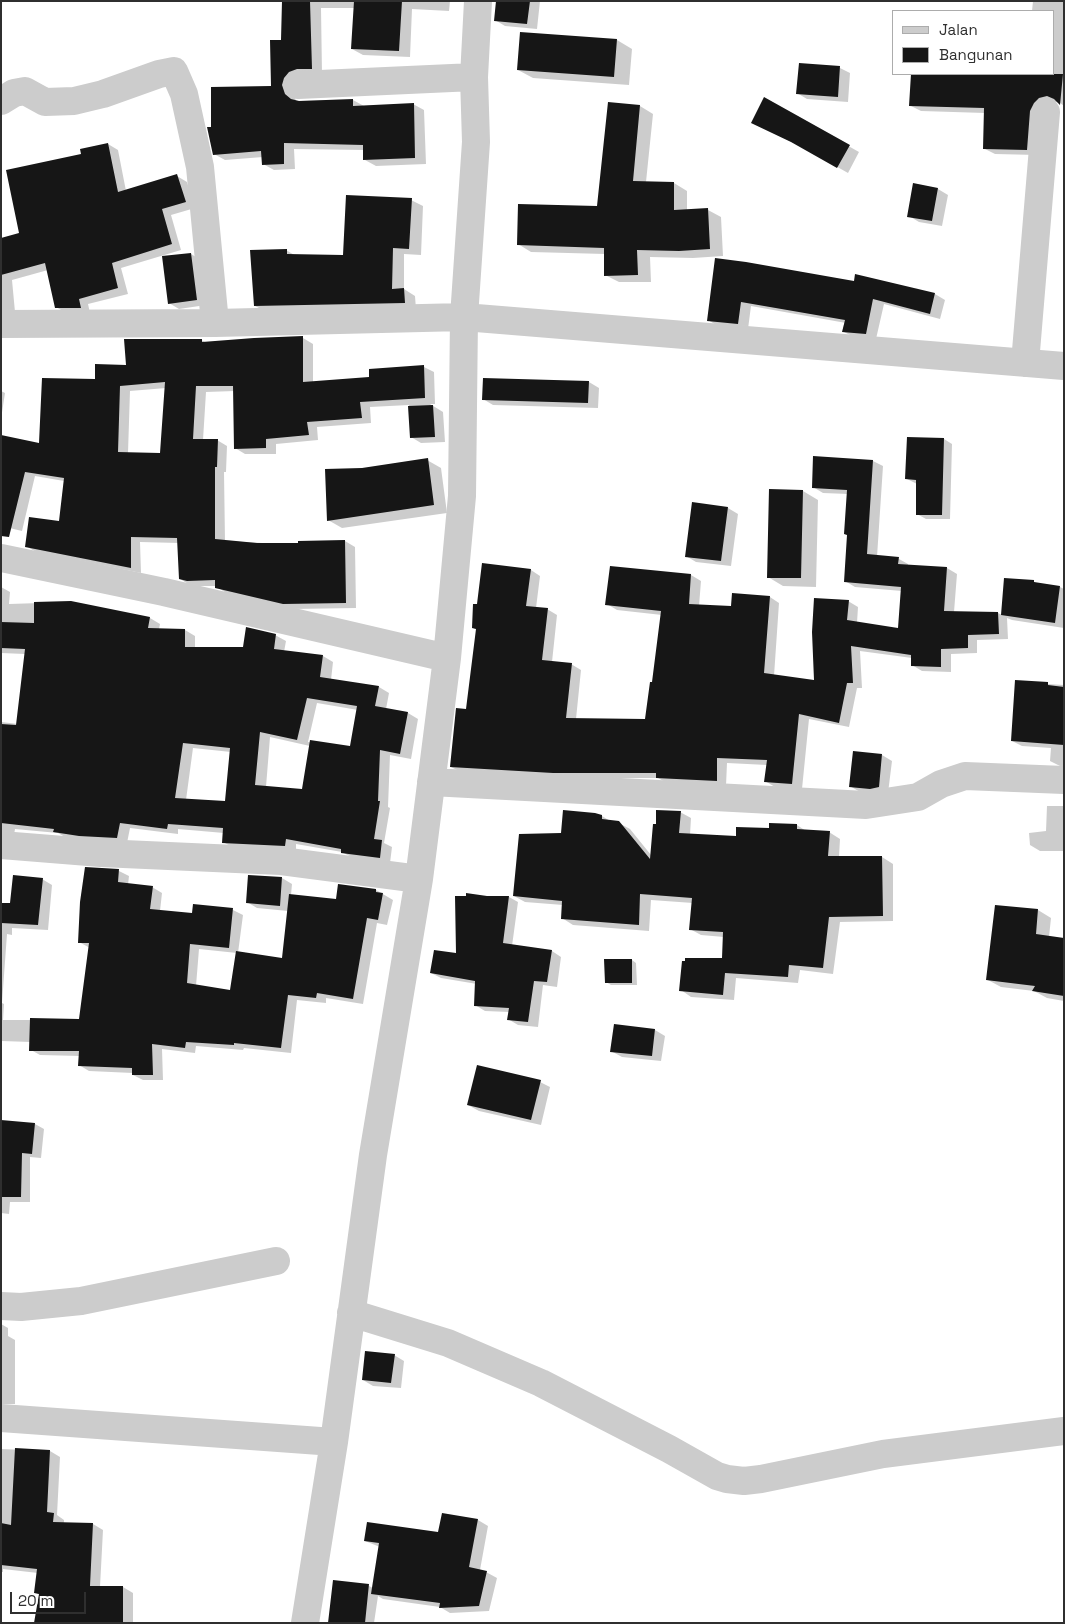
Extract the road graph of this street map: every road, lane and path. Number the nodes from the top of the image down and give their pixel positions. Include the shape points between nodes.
1 (478, 1) edge
2 (474, 77) junction
3 (298, 85) dead end
4 (1, 101) edge
5 (1046, 112) dead end
6 (464, 317) junction
7 (215, 323) junction
8 (1, 324) edge
9 (1025, 363) junction
10 (1064, 366) edge
11 (1, 558) edge
12 (447, 658) junction
13 (1064, 780) edge
14 (432, 782) junction
15 (1, 846) edge
16 (419, 879) junction
17 (276, 1262) dead end
18 (1, 1306) edge
19 (351, 1313) junction
20 (1, 1418) edge
21 (1064, 1432) edge
22 (334, 1442) junction
23 (305, 1623) edge

1 - 2 street
2 - 3 street
2 - 6 street via 476,142
4 - 7 street via 25,91 44,102 74,101 174,71 184,94 200,167
5 - 9 street
6 - 7 street
6 - 9 street
6 - 12 street via 462,496
7 - 8 street
9 - 10 street
11 - 12 street
12 - 14 street
13 - 14 street via 965,776 918,797 866,806
14 - 16 street
15 - 16 street via 281,861
16 - 19 street via 373,1155
17 - 18 street via 82,1301
19 - 21 street via 448,1343 541,1383 727,1479 761,1479 883,1454
19 - 22 street
20 - 22 street
22 - 23 street

